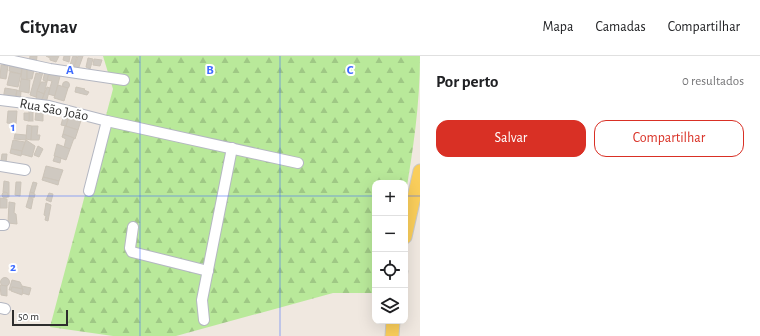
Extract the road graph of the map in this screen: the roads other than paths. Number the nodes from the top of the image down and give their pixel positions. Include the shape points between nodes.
1 (0, 58) edge
2 (124, 80) dead end
3 (0, 100) edge
4 (107, 121) junction
5 (232, 148) junction
6 (298, 163) dead end
7 (0, 166) edge
8 (25, 170) dead end
9 (420, 171) edge
10 (89, 191) dead end
11 (408, 224) edge
12 (133, 227) dead end
13 (208, 270) junction
14 (204, 320) dead end
15 (387, 324) edge
16 (393, 324) edge
17 (386, 336) edge
18 (392, 336) edge

1 - 2 street via 50,69
3 - 4 street, Rua São João via 49,106
4 - 5 street, Rua São João
4 - 10 street
5 - 6 street, Rua São João
5 - 13 street
7 - 8 street
9 - 11 main road
12 - 13 street via 130,248 132,252
13 - 14 street via 202,300
15 - 17 main road
16 - 18 main road

